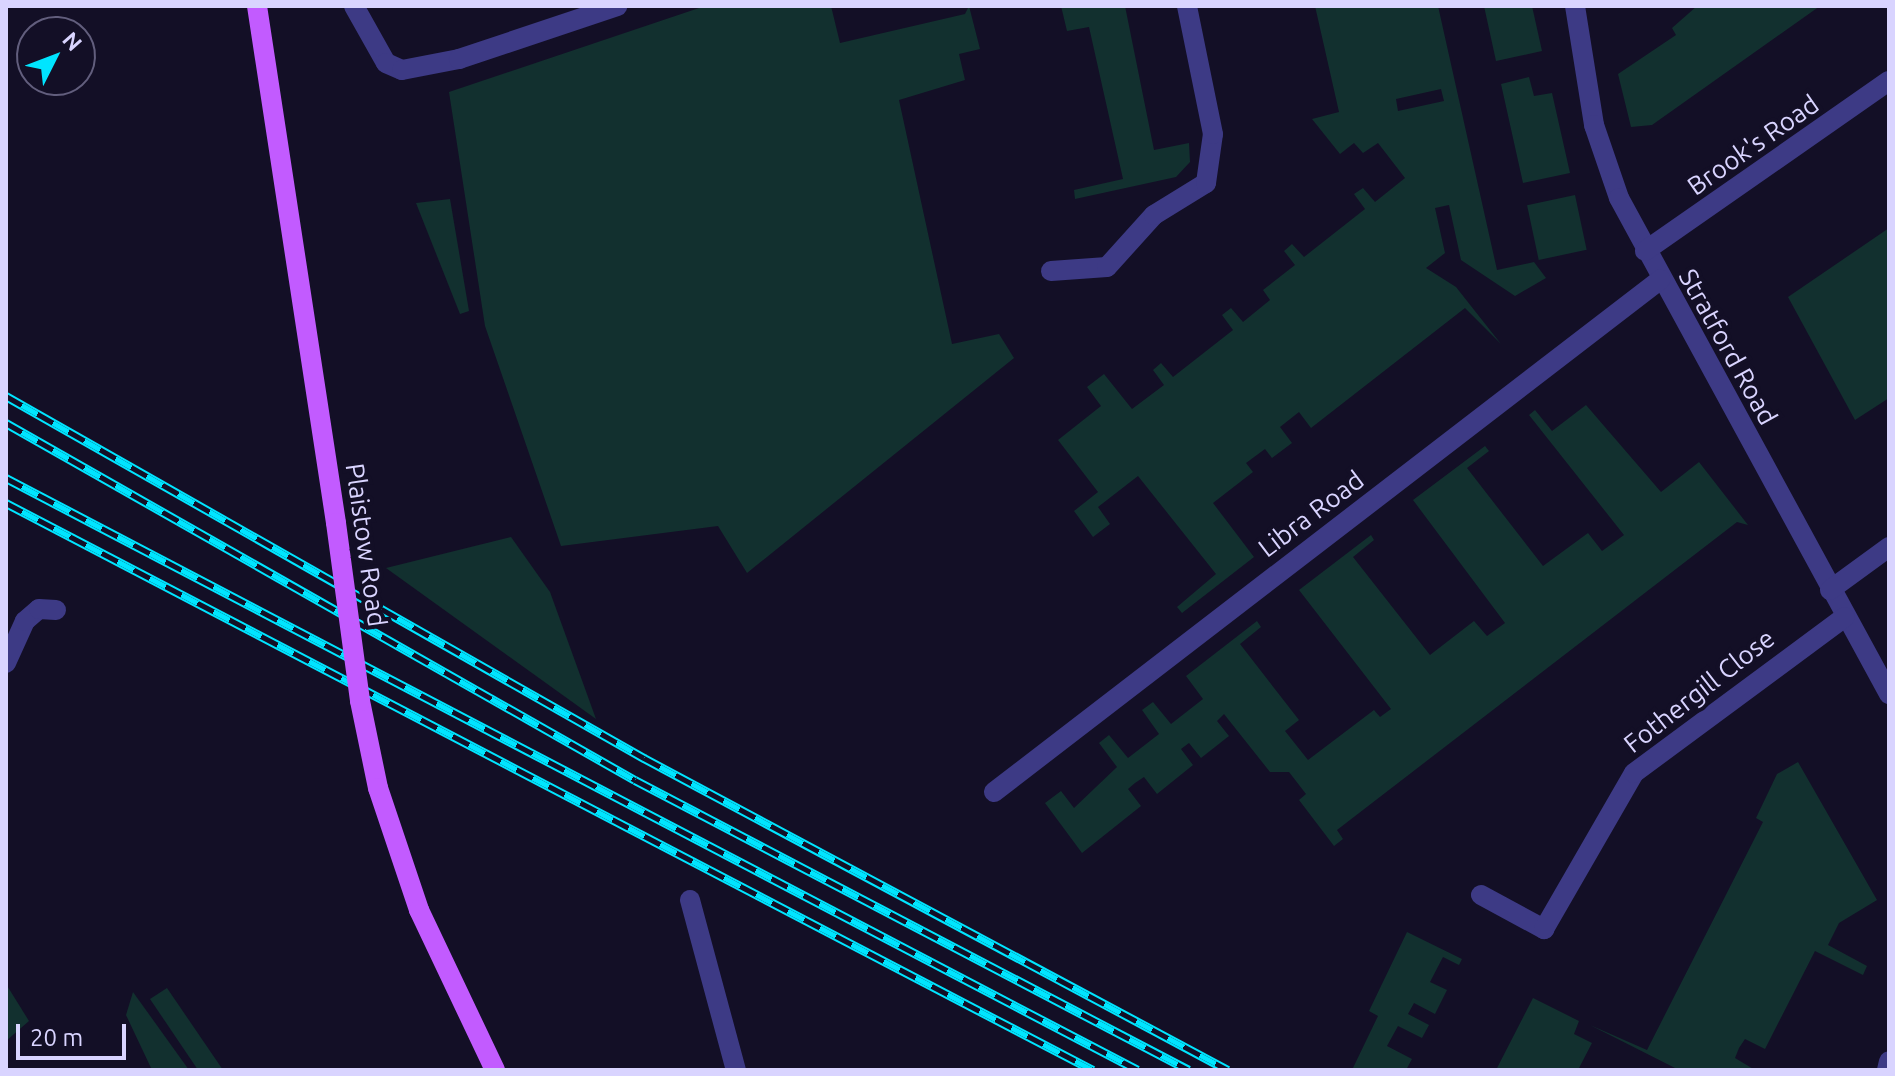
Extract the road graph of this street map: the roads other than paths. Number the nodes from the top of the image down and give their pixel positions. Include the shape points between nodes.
1 (257, 6) edge
2 (354, 6) edge
3 (617, 6) edge
4 (1187, 6) edge
5 (1575, 6) edge
6 (1889, 81) edge
7 (1645, 251) junction
8 (1051, 271) dead end
9 (1661, 279) junction
10 (1889, 547) edge
11 (1830, 590) junction
12 (56, 610) dead end
13 (1845, 617) junction
14 (6, 663) edge
15 (1889, 694) edge
16 (994, 792) dead end
17 (1481, 895) dead end
18 (690, 900) dead end
19 (1889, 1061) edge
20 (495, 1070) edge
21 (736, 1070) edge
22 (1887, 1070) edge

1 - 20 main road, Plaistow Road, bridge via 360,701 378,788 419,910
2 - 3 street via 394,68 459,59
4 - 8 street via 1213,134 1206,183 1154,215 1107,267
5 - 7 street, Stratford Road via 1606,167
6 - 7 street, Brook's Road
7 - 9 street, Stratford Road
9 - 11 street, Stratford Road
9 - 16 street, Libra Road
10 - 11 street
11 - 13 street, Stratford Road
12 - 14 street via 39,609 25,621
13 - 15 street, Stratford Road
13 - 17 street, Fothergill Close via 1634,773 1544,929
18 - 21 street
19 - 22 street

